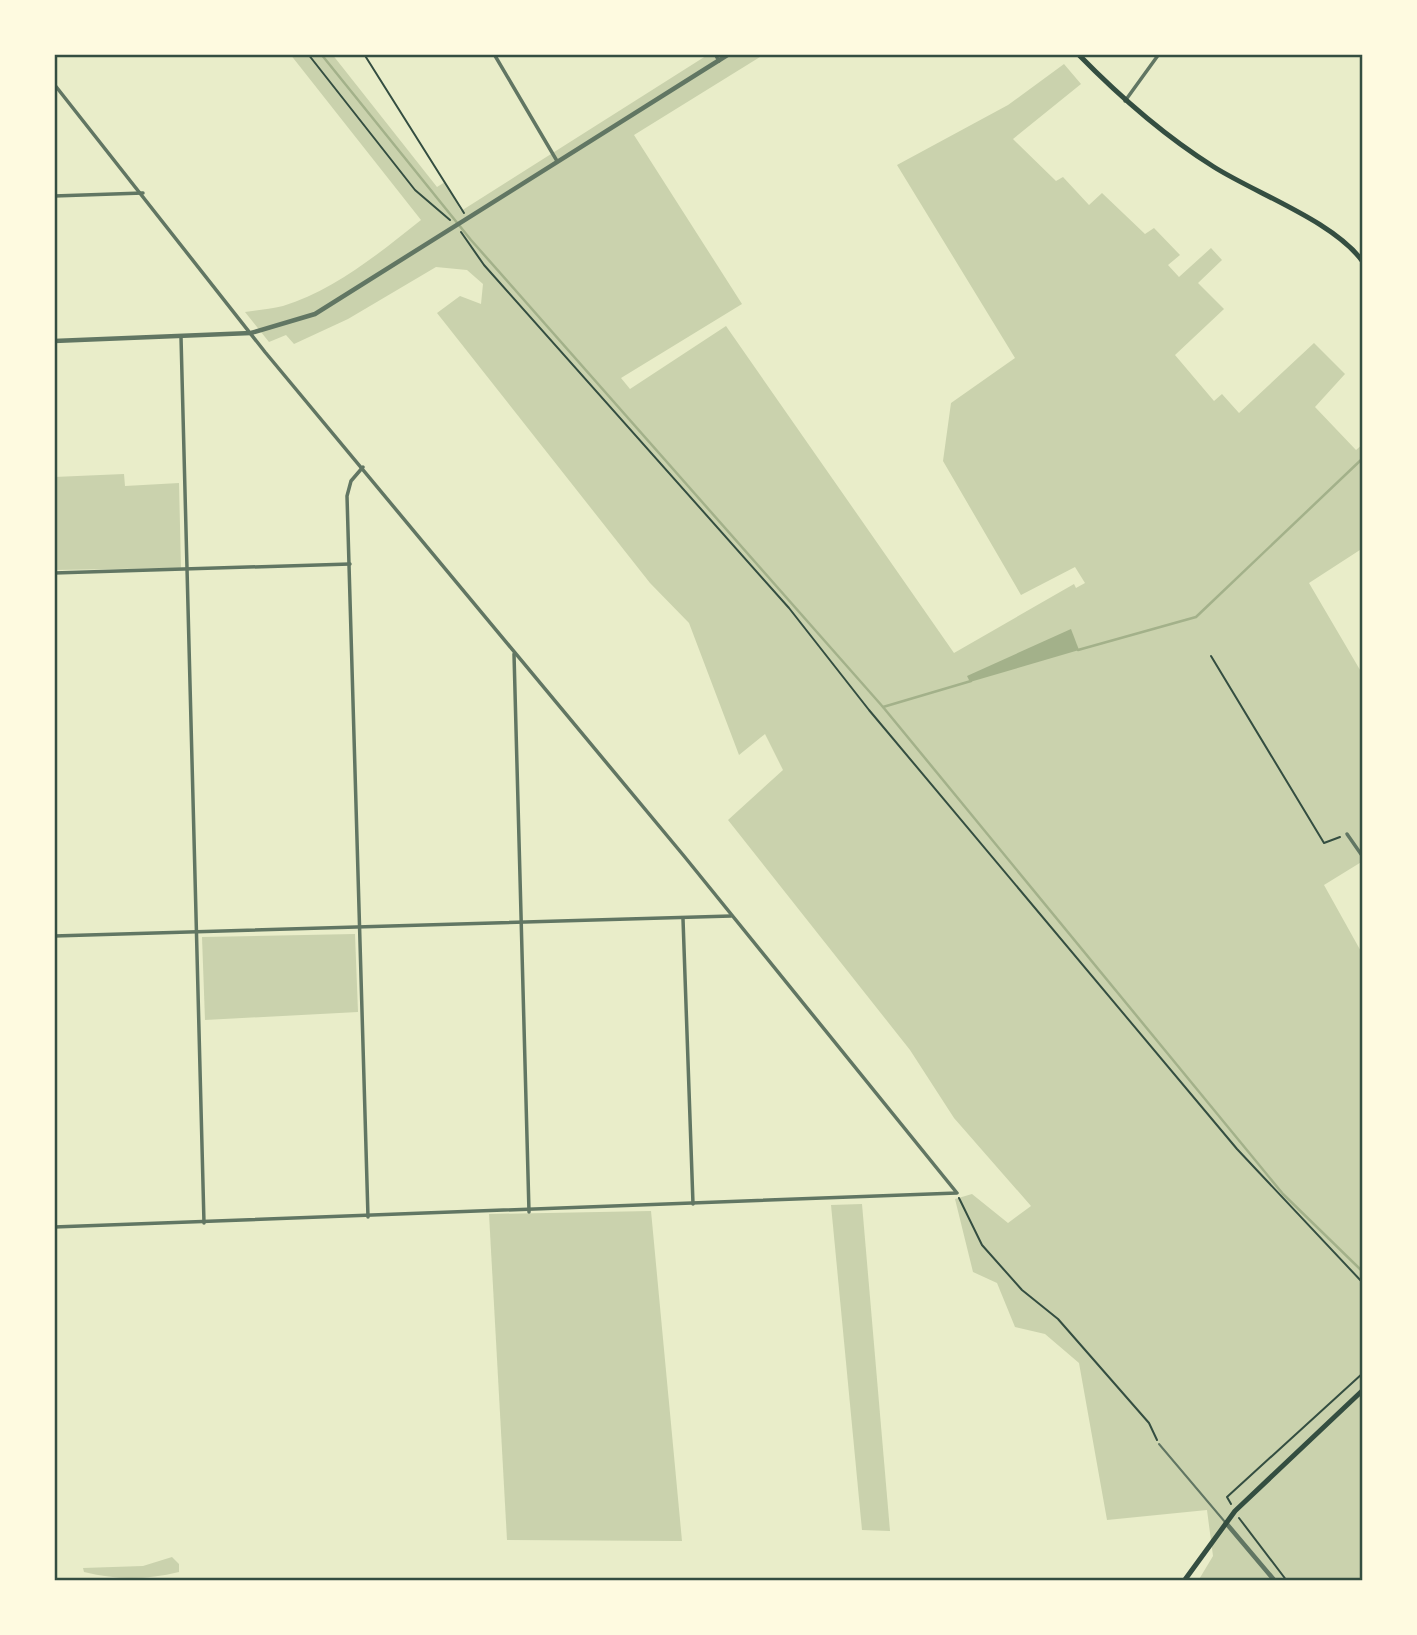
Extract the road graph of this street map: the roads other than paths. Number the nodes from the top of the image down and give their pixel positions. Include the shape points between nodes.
1 (494, 54) edge
2 (715, 54) edge
3 (729, 54) edge
4 (1078, 54) edge
5 (1159, 54) edge
6 (719, 61) junction
7 (54, 84) edge
8 (1125, 102) junction
9 (558, 163) junction
10 (143, 193) junction
11 (54, 196) edge
12 (1362, 260) edge
13 (251, 333) junction
14 (181, 337) junction
15 (54, 341) edge
16 (363, 467) junction
17 (350, 564) junction
18 (186, 569) junction
19 (54, 573) edge
20 (514, 652) junction
21 (1347, 834) road end
22 (1363, 857) edge
23 (732, 916) junction
24 (683, 918) junction
25 (521, 923) junction
26 (361, 928) junction
27 (196, 932) junction
28 (54, 936) edge
29 (693, 1204) junction
30 (529, 1212) junction
31 (368, 1217) junction
32 (204, 1224) junction
33 (54, 1227) edge
34 (1363, 1390) edge
35 (1159, 1444) road end
36 (1226, 1522) junction
37 (1184, 1581) edge
38 (1275, 1581) edge

1 - 9 street
2 - 6 street
3 - 6 street
4 - 8 main road
5 - 8 street
6 - 9 street
7 - 10 street
8 - 12 main road via 1168,137 1337,237
9 - 13 street via 315,314
10 - 11 street
10 - 13 street
13 - 14 street
13 - 16 street
14 - 15 street
14 - 18 street
16 - 17 street via 349,487
16 - 20 street
17 - 18 street
17 - 26 street
18 - 19 street
18 - 27 street
20 - 23 street
20 - 25 street
21 - 22 street
23 - 24 street
23 - 29 street via 957,1193
24 - 25 street
24 - 29 street
25 - 26 street
25 - 30 street
26 - 27 street
26 - 31 street
27 - 28 street
27 - 32 street
29 - 30 street
30 - 31 street
31 - 32 street
32 - 33 street
34 - 36 main road
35 - 36 lane
36 - 37 main road
36 - 38 street

